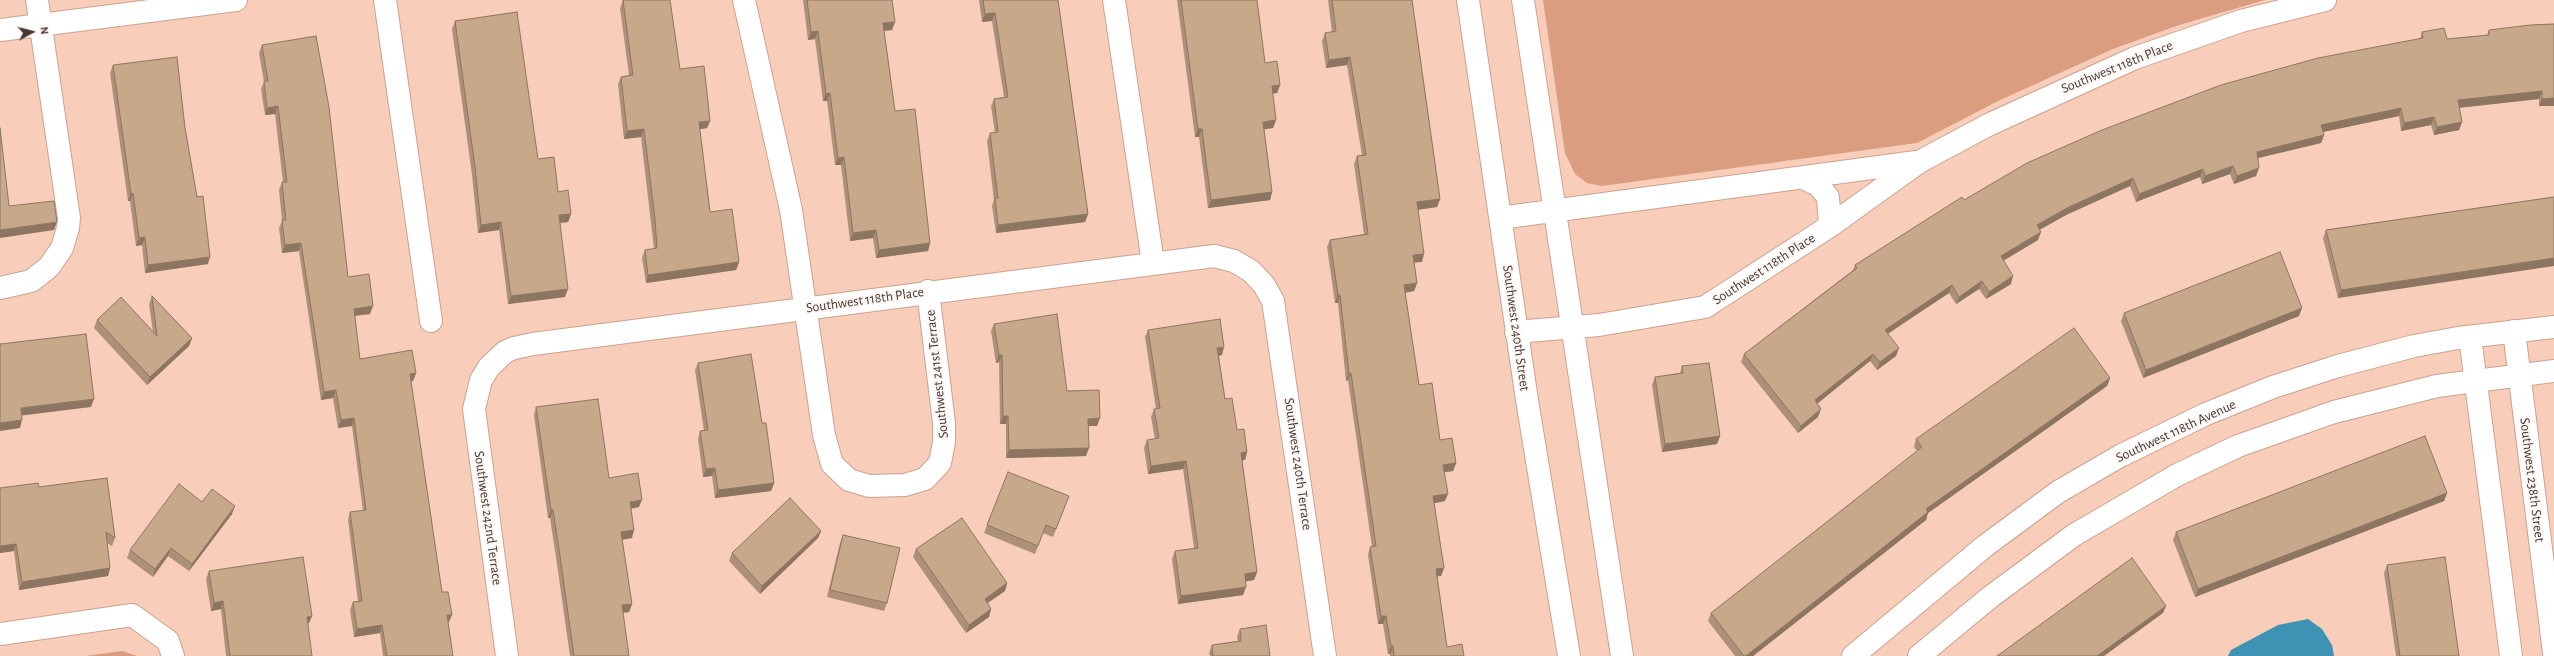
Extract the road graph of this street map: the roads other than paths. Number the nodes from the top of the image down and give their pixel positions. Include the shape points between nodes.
1 (38, 0) edge
2 (236, 0) edge
3 (385, 0) edge
4 (744, 0) edge
5 (1114, 0) edge
6 (1468, 0) edge
7 (1523, 0) edge
8 (2324, 0) edge
9 (41, 24) junction
10 (0, 30) edge
11 (1919, 162) junction
12 (1803, 178) junction
13 (1554, 210) junction
14 (1500, 218) junction
15 (1830, 226) junction
16 (1153, 263) junction
17 (1258, 277) joint
18 (0, 288) edge
19 (928, 291) junction
20 (805, 308) junction
21 (431, 321) dead end
22 (1572, 327) junction
23 (2554, 327) edge
24 (2514, 331) junction
25 (1516, 332) junction
26 (2470, 337) junction
27 (2554, 371) edge
28 (2519, 374) junction
29 (2475, 379) junction
30 (481, 380) joint
31 (0, 634) edge
32 (2554, 653) edge
33 (173, 656) edge
34 (507, 656) edge
35 (1325, 656) edge
36 (1569, 656) edge
37 (1622, 656) edge
38 (1854, 656) edge
39 (1919, 656) edge
40 (2511, 656) edge

1 - 9 street
2 - 9 street
3 - 21 street
4 - 20 street, Southwest 241st Terrace via 782,166
5 - 16 street
6 - 14 street, Southwest 240th Street
7 - 13 street
8 - 11 street, Southwest 118th Place via 2241,21 2135,58 2045,98
9 - 10 street
9 - 18 street via 69,218 68,228 62,248 49,267 31,281
11 - 12 street, Southwest 118th Place
11 - 15 street, Southwest 118th Place
12 - 13 street, Southwest 118th Place
12 - 15 street via 1818,185 1828,197
13 - 14 street, Southwest 118th Place
13 - 22 street
14 - 25 street, Southwest 240th Street
15 - 22 street, Southwest 118th Place via 1705,307
16 - 17 street, Southwest 118th Place via 1207,256 1223,257 1242,265
16 - 19 street, Southwest 118th Place
17 - 35 street, Southwest 240th Terrace via 1273,301 1278,323
19 - 20 street, Southwest 118th Place
19 - 20 street, Southwest 241st Terrace via 944,423 944,449 940,463 932,474 905,485 880,487 859,484 849,480 832,464 824,435
20 - 30 street, Southwest 118th Place via 524,345 498,358
22 - 25 street, Southwest 118th Place
22 - 37 street
23 - 24 street, Southwest 118th Avenue
24 - 26 street, Southwest 118th Avenue
24 - 28 street, Southwest 238th Street
25 - 36 street, Southwest 240th Street
26 - 29 street
26 - 38 street, Southwest 118th Avenue via 2414,346 2338,366 2273,387 2206,414 2120,456 2058,492 1985,546
27 - 28 street
28 - 29 street
28 - 32 street, Southwest 238th Street
29 - 39 street via 2334,412 2238,446 2177,475 2074,535 1989,598
29 - 40 street
30 - 34 street, Southwest 242nd Terrace via 474,402 476,434
31 - 33 street via 128,615 152,629 170,644

